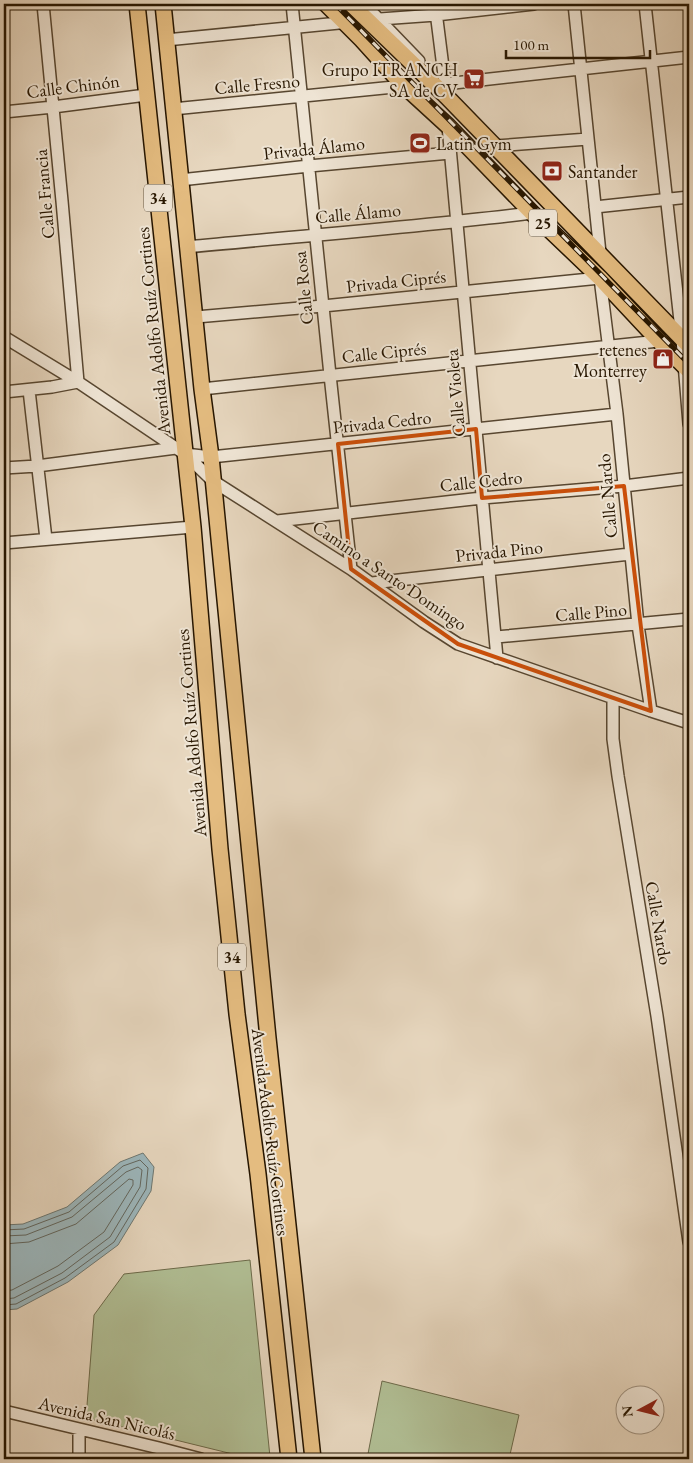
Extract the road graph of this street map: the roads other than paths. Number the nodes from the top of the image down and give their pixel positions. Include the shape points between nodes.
1 (43, 4) edge
2 (137, 4) edge
3 (162, 4) edge
4 (292, 4) edge
5 (319, 4) edge
6 (326, 4) edge
7 (351, 4) edge
8 (364, 4) edge
9 (534, 4) edge
10 (574, 4) edge
11 (646, 4) edge
12 (436, 9) edge
13 (339, 23) junction
14 (377, 23) junction
15 (294, 28) junction
16 (166, 40) junction
17 (689, 57) edge
18 (652, 60) junction
19 (580, 68) junction
20 (402, 84) junction
21 (446, 90) junction
22 (146, 95) junction
23 (302, 97) junction
24 (53, 107) junction
25 (173, 109) junction
26 (4, 112) edge
27 (448, 126) junction
28 (588, 139) junction
29 (496, 146) junction
30 (450, 153) junction
31 (309, 166) junction
32 (180, 180) junction
33 (689, 197) edge
34 (666, 199) junction
35 (595, 207) junction
36 (532, 213) junction
37 (456, 222) junction
38 (315, 234) junction
39 (187, 247) junction
40 (600, 253) junction
41 (600, 278) junction
42 (464, 292) junction
43 (322, 306) junction
44 (196, 317) junction
45 (4, 337) edge
46 (659, 341) junction
47 (687, 341) edge
48 (608, 347) junction
49 (470, 361) junction
50 (687, 369) edge
51 (330, 375) junction
52 (78, 382) junction
53 (202, 389) junction
54 (29, 390) junction
55 (4, 392) edge
56 (617, 414) junction
57 (689, 424) edge
58 (476, 429) junction
59 (338, 444) junction
60 (180, 451) junction
61 (211, 457) junction
62 (37, 466) junction
63 (4, 468) edge
64 (689, 478) edge
65 (213, 482) junction
66 (624, 486) junction
67 (482, 498) junction
68 (344, 513) junction
69 (277, 521) junction
70 (193, 527) junction
71 (46, 539) junction
72 (4, 543) edge
73 (630, 554) junction
74 (352, 569) junction
75 (489, 569) junction
76 (372, 583) junction
77 (689, 619) edge
78 (638, 625) junction
79 (496, 637) junction
80 (497, 658) junction
81 (613, 698) junction
82 (651, 711) junction
83 (689, 723) edge
84 (676, 1158) junction
85 (689, 1158) edge
86 (689, 1242) edge
87 (4, 1411) edge
88 (79, 1430) junction
89 (159, 1454) edge
90 (79, 1459) edge
91 (201, 1459) edge
92 (289, 1459) edge
93 (313, 1459) edge

1 - 24 street, Calle Francia
2 - 22 main road, Avenida Adolfo Ruíz Cortines / 34
3 - 16 main road, Avenida Adolfo Ruíz Cortines / 34
4 - 15 street, Calle Rosa
5 - 13 street
6 - 20 main road, 25
7 - 14 main road, 25
8 - 14 street
9 - 12 street
10 - 19 street
11 - 18 street
12 - 14 street
12 - 21 street
13 - 15 street
13 - 20 street via 384,73
14 - 21 main road, 25 via 428,78
15 - 16 street
15 - 23 street, Calle Rosa
16 - 25 main road, Avenida Adolfo Ruíz Cortines / 34
17 - 18 street
18 - 19 street
18 - 34 street
19 - 21 street
19 - 28 street
20 - 23 street, Calle Fresno
20 - 27 main road, 25
21 - 29 main road, 25
22 - 24 street, Calle Chinón
22 - 60 main road, Avenida Adolfo Ruíz Cortines / 34
23 - 25 street, Calle Fresno
23 - 31 street, Calle Rosa
24 - 26 street, Calle Chinón
24 - 52 street, Calle Francia
25 - 32 main road, Avenida Adolfo Ruíz Cortines / 34
27 - 30 street, Calle Violeta
27 - 36 main road, 25
28 - 29 street
28 - 35 street
29 - 40 main road, 25
30 - 31 street, Privada Álamo
30 - 37 street, Calle Violeta
31 - 32 street, Privada Álamo
31 - 38 street, Calle Rosa
32 - 39 main road, Avenida Adolfo Ruíz Cortines / 34
33 - 34 street
34 - 35 street
34 - 47 street
35 - 40 street
36 - 37 street, Calle Álamo
36 - 41 main road, 25
37 - 38 street, Calle Álamo
37 - 42 street, Calle Violeta
38 - 39 street, Calle Álamo
38 - 43 street, Calle Rosa
39 - 44 main road, Avenida Adolfo Ruíz Cortines / 34
40 - 47 main road, 25
41 - 42 street, Privada Ciprés
41 - 46 main road, 25
41 - 48 street, Calle Nardo
42 - 43 street, Privada Ciprés
42 - 49 street, Calle Violeta
43 - 44 street, Privada Ciprés
43 - 51 street, Calle Rosa
44 - 53 main road, Avenida Adolfo Ruíz Cortines / 34
45 - 52 street, Camino a Santo Domingo
46 - 48 street, Calle Ciprés
46 - 50 main road, 25
47 - 50 street
48 - 49 street, Calle Ciprés
48 - 56 street, Calle Nardo
49 - 51 street, Calle Ciprés
49 - 58 street, Calle Violeta
50 - 57 street
51 - 53 street, Calle Ciprés
51 - 59 street, Calle Rosa
52 - 54 street
52 - 60 street, Camino a Santo Domingo
53 - 61 main road, Avenida Adolfo Ruíz Cortines / 34
54 - 55 street
54 - 62 street
56 - 58 street, Privada Cedro
56 - 66 street, Calle Nardo
58 - 59 street, Privada Cedro
58 - 67 street, Calle Violeta
59 - 61 street, Privada Cedro
59 - 68 street, Calle Rosa
60 - 61 street, Privada Cedro
60 - 62 street
60 - 65 street, Camino a Santo Domingo
60 - 70 main road, Avenida Adolfo Ruíz Cortines / 34
61 - 65 main road, Avenida Adolfo Ruíz Cortines / 34
62 - 63 street
62 - 71 street
64 - 66 street, Calle Cedro
65 - 69 street, Camino a Santo Domingo
65 - 93 main road, Avenida Adolfo Ruíz Cortines / 34
66 - 67 street, Calle Cedro
66 - 73 street, Calle Nardo
67 - 68 street, Calle Cedro
67 - 75 street, Calle Violeta
68 - 69 street, Calle Cedro
68 - 74 street, Calle Rosa
69 - 74 street, Camino a Santo Domingo
70 - 71 street
70 - 92 main road, Avenida Adolfo Ruíz Cortines / 34 via 221,859
71 - 72 street
73 - 75 street, Privada Pino
73 - 78 street, Calle Nardo
74 - 76 street, Camino a Santo Domingo
75 - 76 street, Privada Pino
75 - 79 street, Calle Violeta
76 - 80 street, Camino a Santo Domingo via 458,644
77 - 78 street, Calle Pino
78 - 79 street, Calle Pino
78 - 82 street, Calle Nardo
79 - 80 street, Calle Violeta
80 - 81 street, Camino a Santo Domingo
81 - 82 street
81 - 84 street, Calle Nardo via 617,767
82 - 83 street
84 - 85 street
84 - 86 street, Calle Nardo
87 - 88 street, Avenida San Nicolás
88 - 89 street, Avenida San Nicolás
88 - 90 street
89 - 91 street, Avenida San Nicolás

